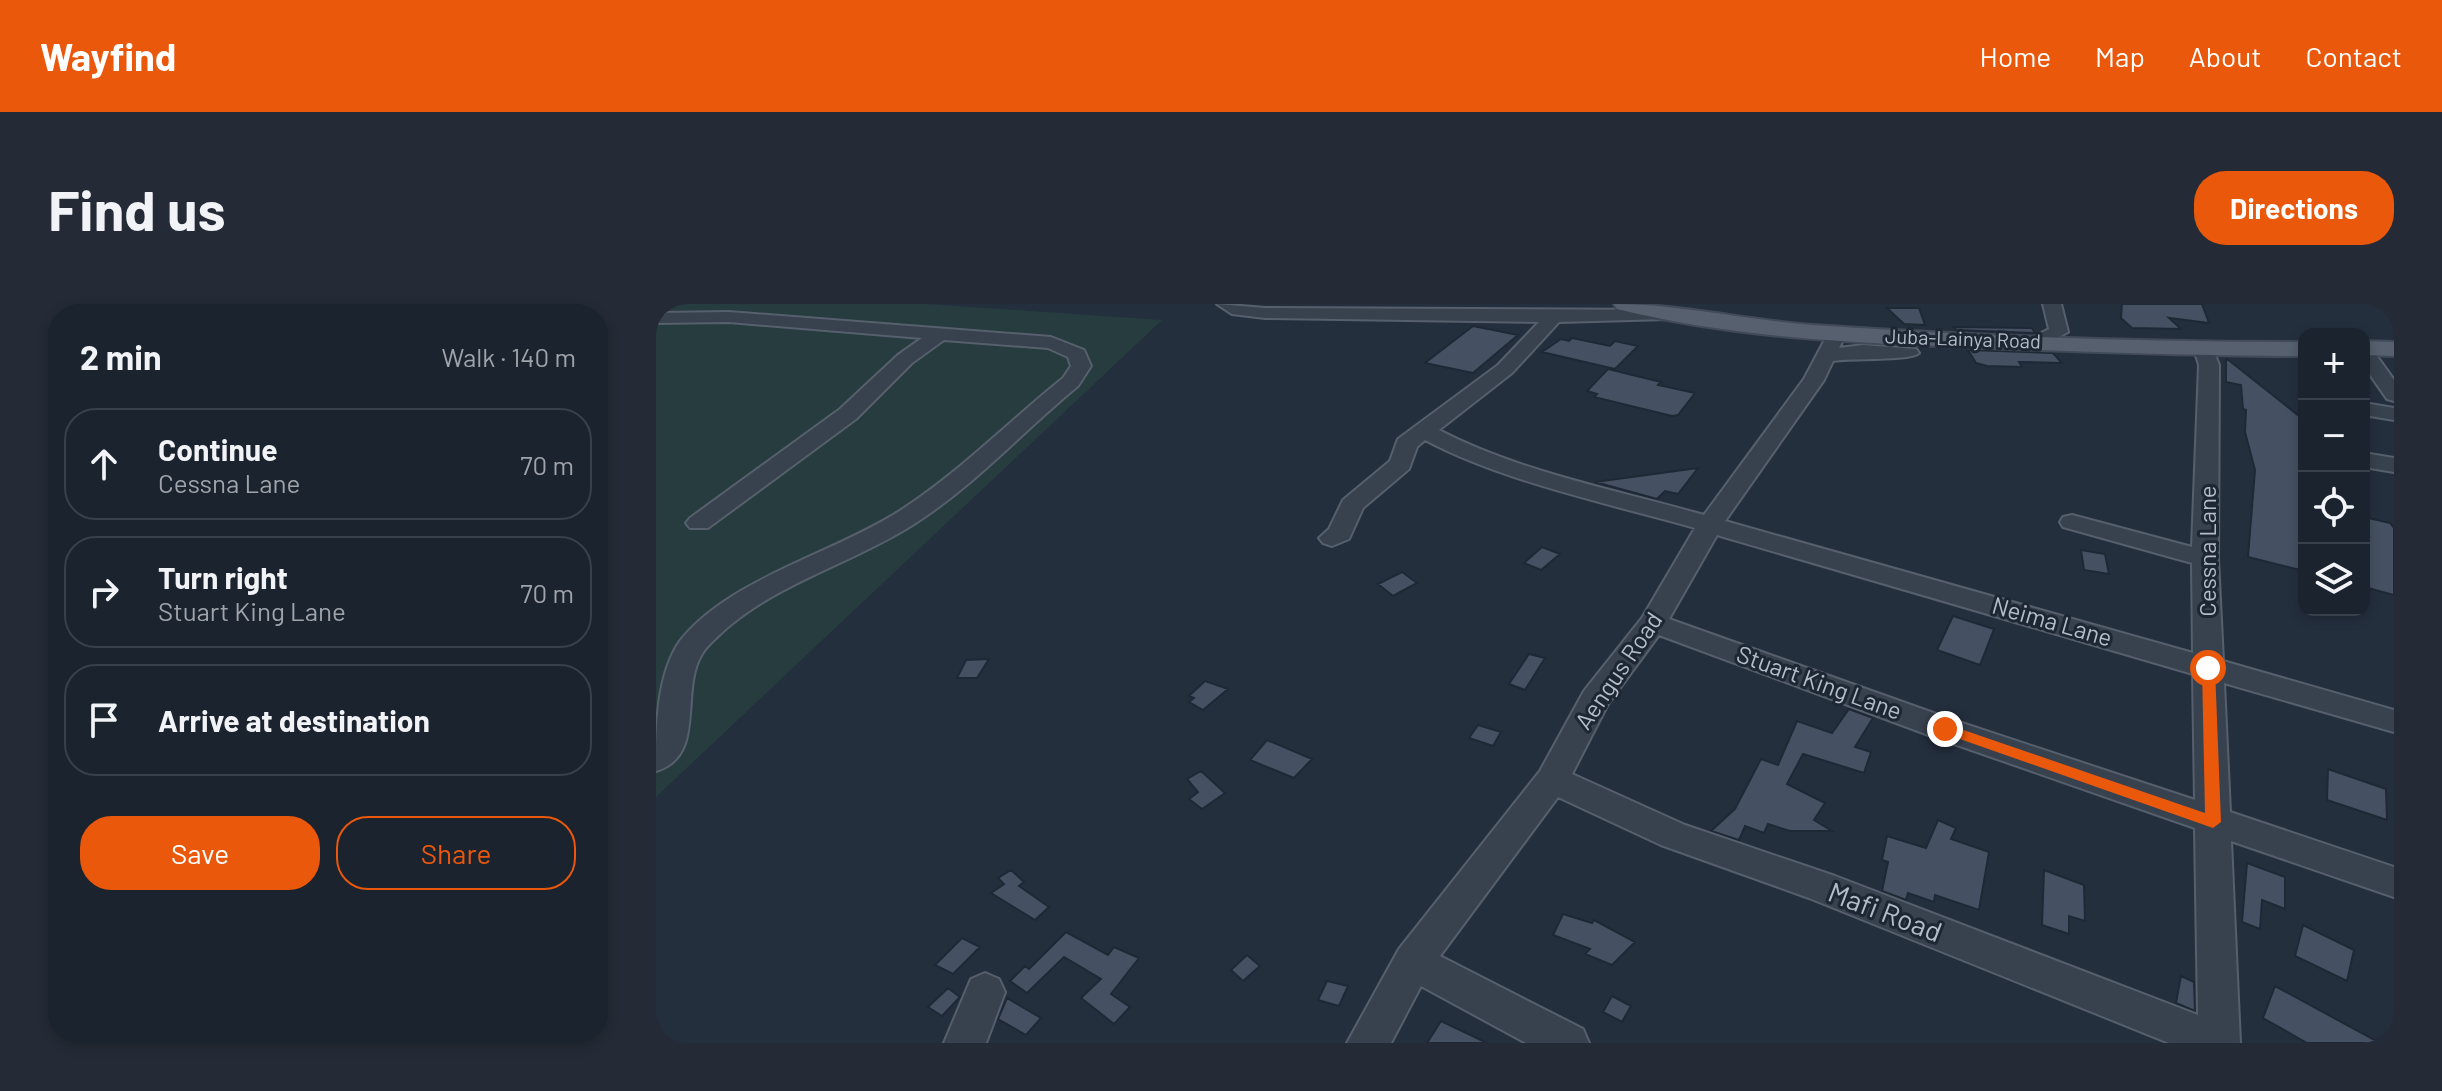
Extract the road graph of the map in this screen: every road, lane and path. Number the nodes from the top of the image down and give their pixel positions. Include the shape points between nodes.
1 (1226, 304) edge
2 (1625, 304) edge
3 (2052, 304) edge
4 (1667, 314) junction
5 (1554, 317) junction
6 (656, 318) edge
7 (943, 332) junction
8 (2034, 342) junction
9 (1832, 345) junction
10 (2204, 349) junction
11 (2298, 349) edge
12 (2394, 349) edge
13 (2370, 350) edge
14 (1909, 353) dead end
15 (2370, 359) edge
16 (2394, 395) edge
17 (2370, 410) edge
18 (2394, 414) edge
19 (1426, 432) junction
20 (2370, 461) edge
21 (2394, 465) edge
22 (2072, 522) dead end
23 (699, 523) dead end
24 (1711, 523) junction
25 (1332, 538) dead end
26 (2205, 559) junction
27 (1653, 623) junction
28 (2208, 668) junction
29 (2394, 721) edge
30 (656, 759) edge
31 (1552, 780) junction
32 (2213, 822) junction
33 (2394, 882) edge
34 (1413, 962) junction
35 (985, 992) dead end
36 (965, 1043) edge
37 (1368, 1043) edge
38 (1568, 1043) edge
39 (2219, 1043) edge

1 - 5 street via 1265,313
2 - 4 main road, Juba-Lainya Road
3 - 8 street via 2059,332
4 - 5 street
4 - 9 main road, Juba-Lainya Road
5 - 19 street via 1505,369
6 - 7 street via 729,317
7 - 23 street via 905,359 848,414
7 - 30 street via 1051,343 1077,354 1081,366 1071,382 906,519 736,606 689,649 669,748
8 - 9 main road, Juba-Lainya Road
8 - 10 main road, Juba-Lainya Road
9 - 14 street
9 - 24 street, Aengus Road via 1814,380
10 - 11 main road, Juba-Lainya Road
10 - 26 street, Cessna Lane via 2210,402
12 - 13 main road
15 - 16 street
17 - 18 street
19 - 24 street, Neima Lane via 1489,460
19 - 25 street via 1406,444 1401,464 1361,495 1340,534
20 - 21 street
22 - 26 street
24 - 27 street, Aengus Road
24 - 28 street, Neima Lane
26 - 28 street, Cessna Lane
27 - 31 street, Aengus Road via 1595,699
27 - 32 street, Stuart King Lane
28 - 29 street, Neima Lane
28 - 32 street, Cessna Lane
31 - 34 street, Aengus Road
31 - 39 street, Mafi Road via 1673,835 1822,887
32 - 33 street, Stuart King Lane
32 - 39 street, Cessna Lane
34 - 37 street, Aengus Road
34 - 38 street
35 - 36 street

